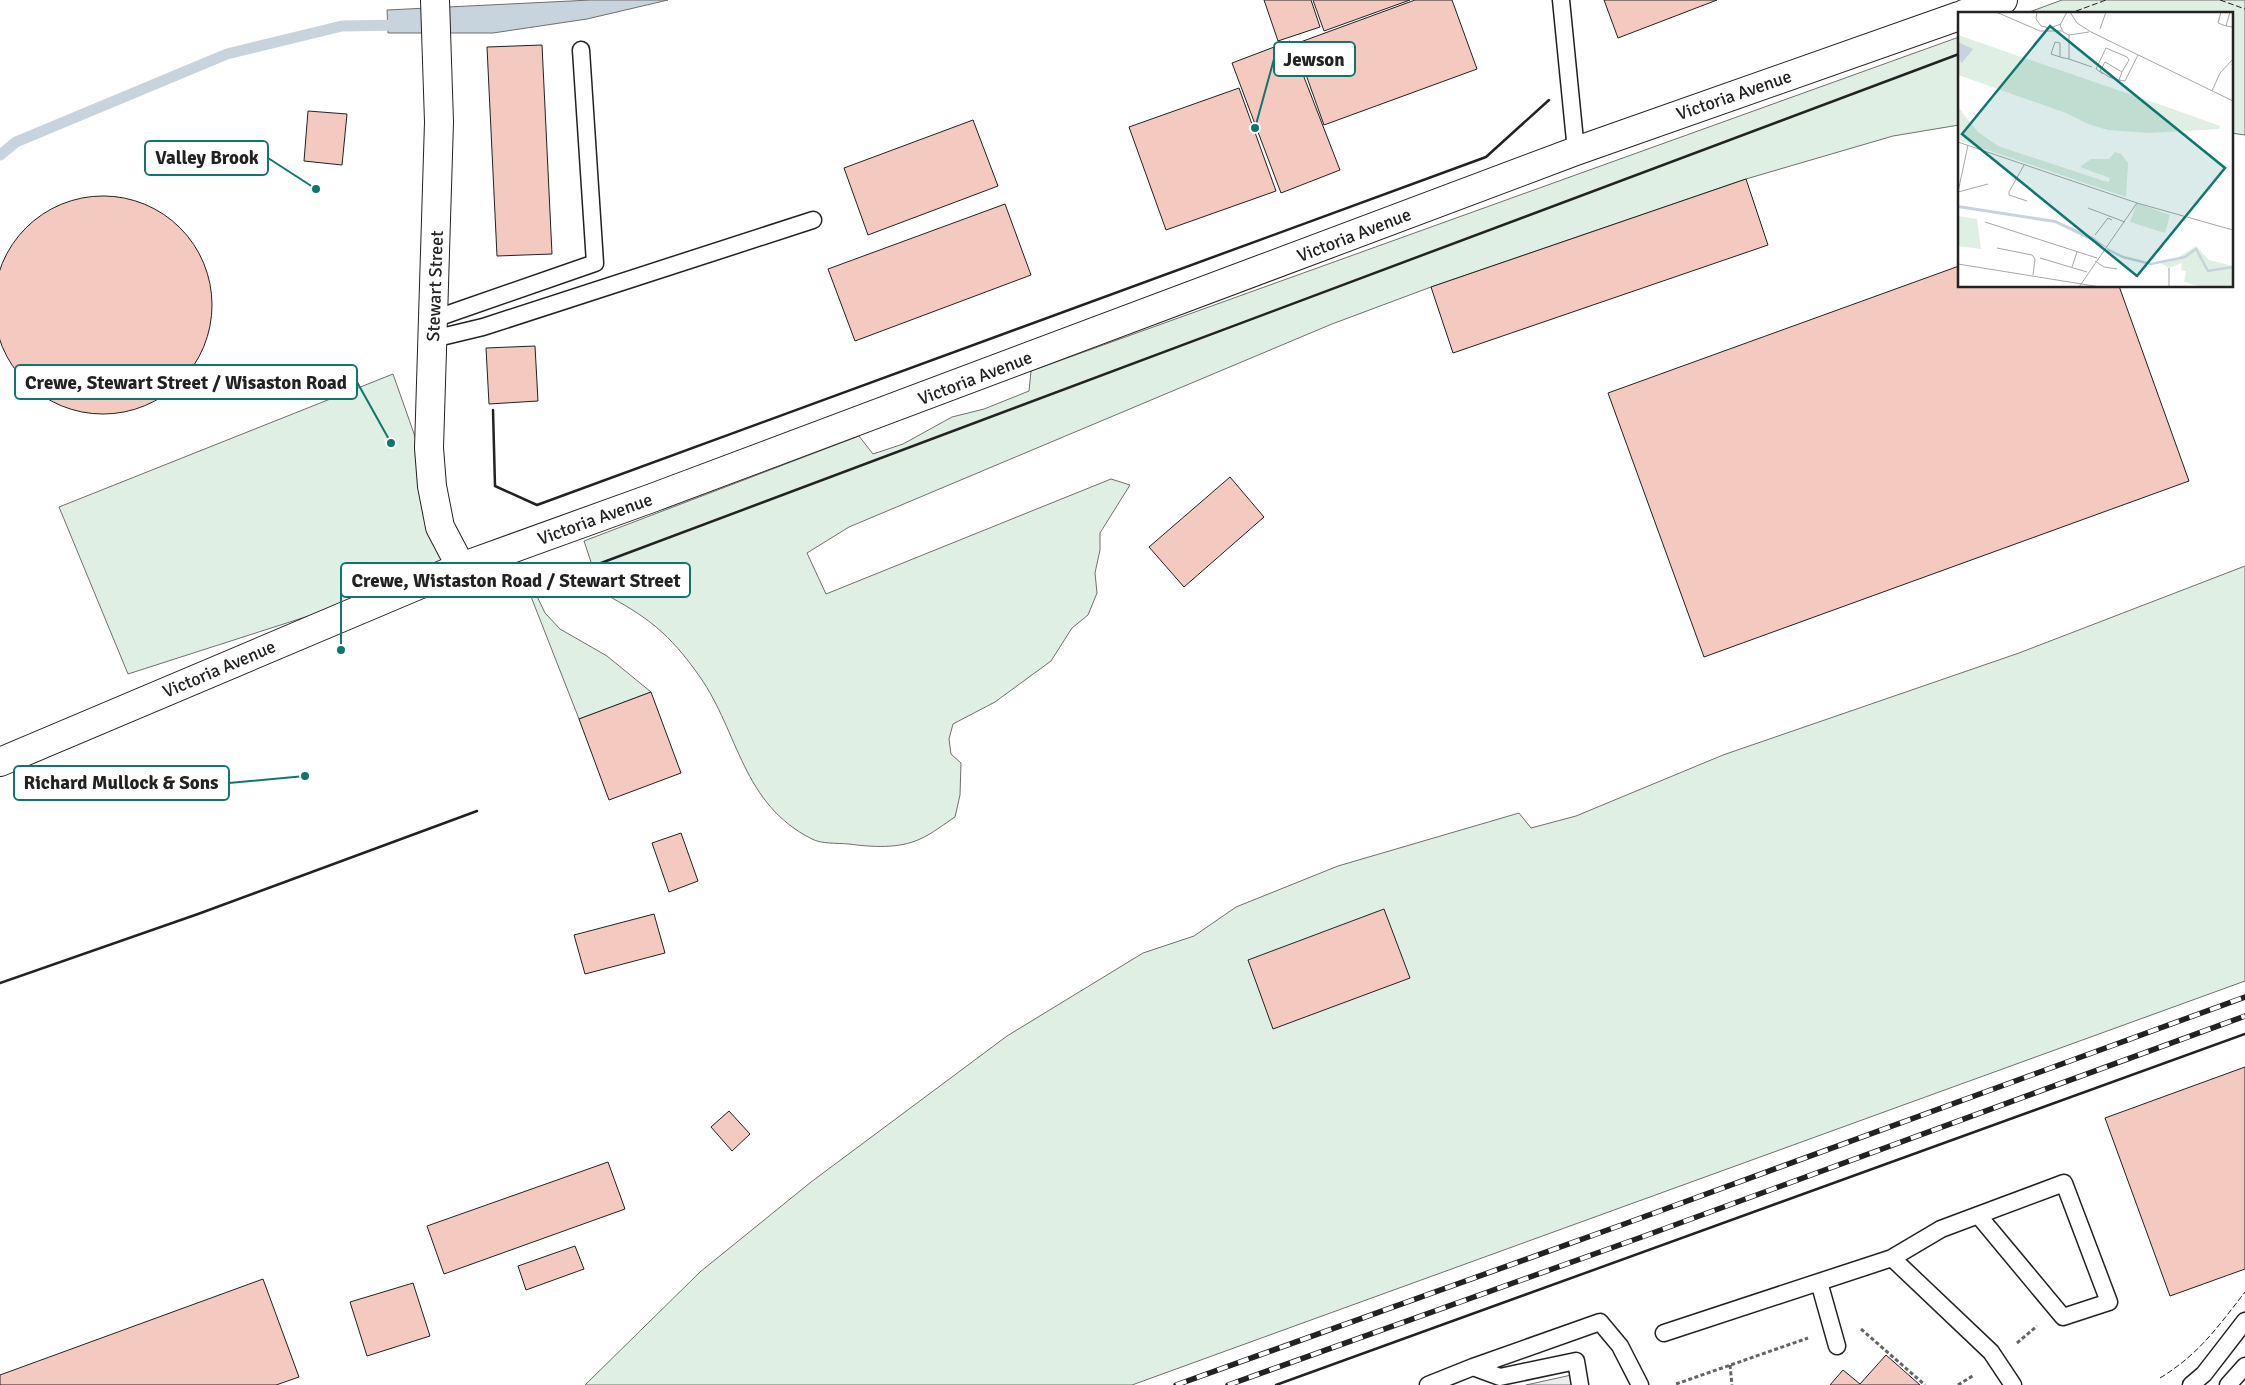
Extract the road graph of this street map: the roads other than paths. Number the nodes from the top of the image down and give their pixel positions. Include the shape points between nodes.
1 (435, 0) edge
2 (1561, 0) edge
3 (2003, 0) edge
4 (1970, 12) edge
5 (1958, 16) edge
6 (581, 50) dead end
7 (1576, 151) junction
8 (813, 220) dead end
9 (434, 329) junction
10 (460, 567) junction
11 (0, 762) edge
12 (1978, 1215) junction
13 (1892, 1258) junction
14 (1819, 1282) junction
15 (2245, 1321) edge
16 (1664, 1333) dead end
17 (1837, 1346) dead end
18 (2245, 1366) edge
19 (1474, 1367) junction
20 (1631, 1367) junction
21 (1428, 1385) edge
22 (1580, 1385) edge
23 (1630, 1385) edge
24 (1640, 1385) edge
25 (2013, 1385) edge
26 (2192, 1385) edge
27 (2228, 1385) edge

1 - 9 street, Stewart Street via 439,122
2 - 7 lane
3 - 4 street
5 - 7 street, Victoria Avenue
6 - 9 lane via 595,263
7 - 10 street, Victoria Avenue
8 - 9 lane via 483,327
9 - 10 street, Stewart Street via 429,448 432,486 440,527
10 - 11 street, Victoria Avenue
12 - 12 lane via 2064,1183 2109,1302 2063,1316
12 - 13 lane via 1941,1229
13 - 14 lane
13 - 25 lane via 1991,1352
14 - 16 lane
14 - 17 lane
15 - 26 lane
18 - 27 lane
19 - 20 lane via 1600,1322 1620,1346
19 - 21 lane
19 - 22 lane via 1500,1377 1576,1361
20 - 23 lane
20 - 24 lane

